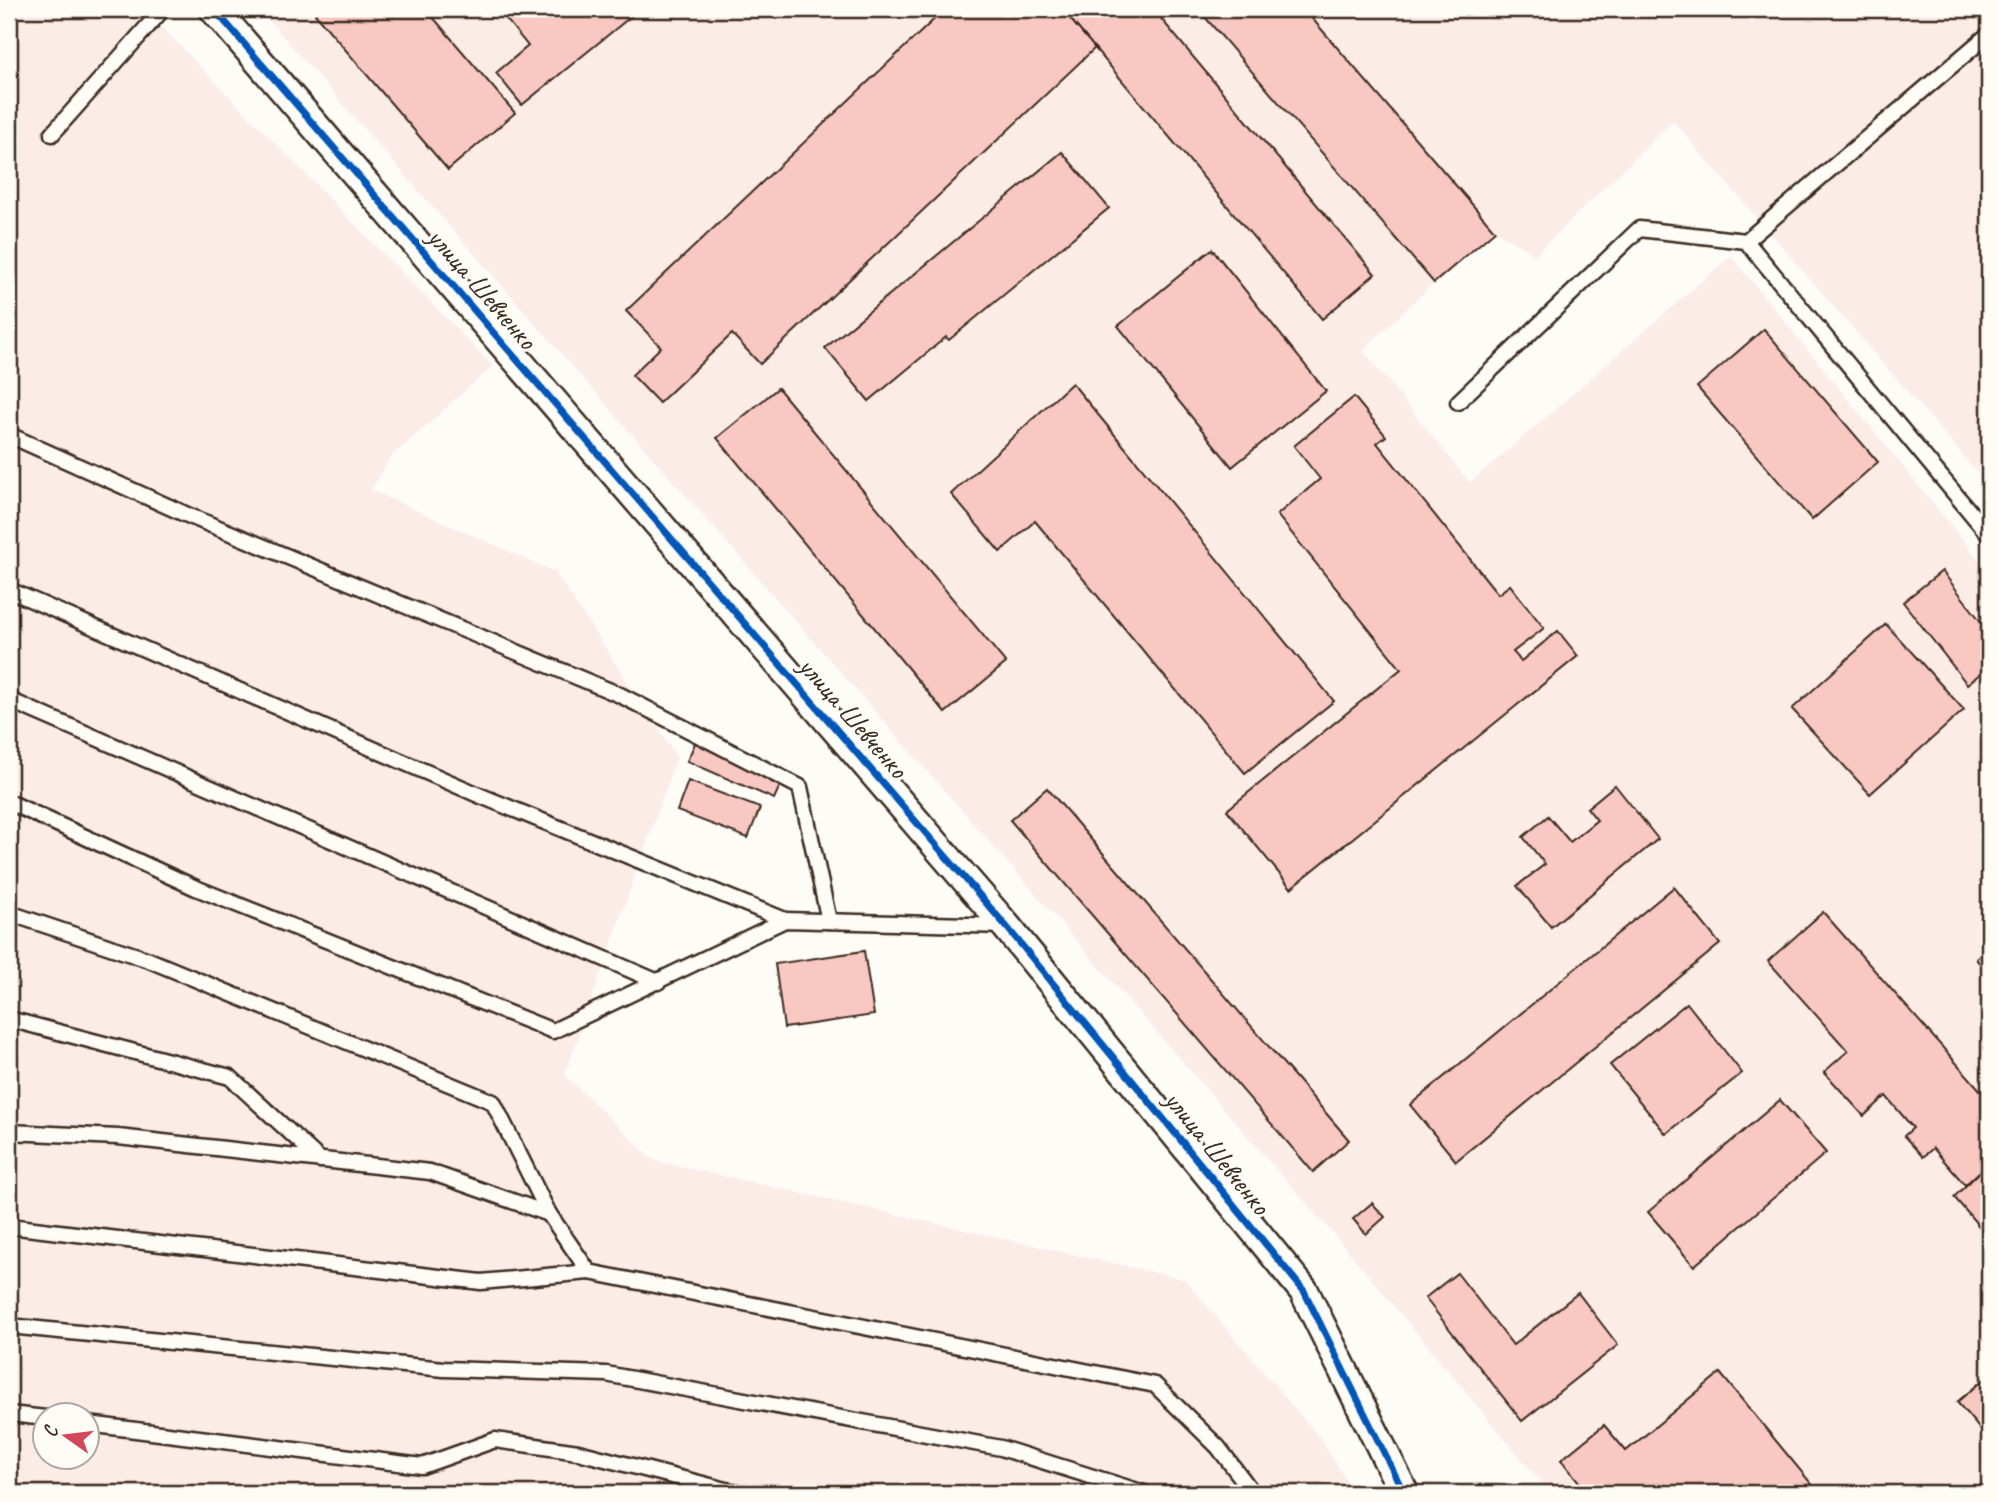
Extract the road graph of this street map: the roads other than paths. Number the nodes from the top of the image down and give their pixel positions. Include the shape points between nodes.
1 (163, 9) edge
2 (214, 9) edge
3 (1989, 34) edge
4 (52, 134) dead end
5 (1746, 241) junction
6 (1458, 402) dead end
7 (9, 435) edge
8 (1989, 535) edge
9 (9, 590) edge
10 (9, 700) edge
11 (9, 802) edge
12 (9, 913) edge
13 (785, 920) junction
14 (829, 921) junction
15 (1006, 926) junction
16 (657, 982) junction
17 (9, 1019) edge
18 (9, 1132) edge
19 (320, 1160) junction
20 (549, 1214) junction
21 (9, 1226) edge
22 (589, 1272) junction
23 (9, 1326) edge
24 (9, 1414) edge
25 (32, 1417) edge
26 (102, 1426) edge
27 (738, 1493) edge
28 (1144, 1493) edge
29 (1253, 1493) edge
30 (1404, 1493) edge

1 - 4 lane
2 - 15 street, улица Шевченко
3 - 5 lane
5 - 6 lane via 1639,229
5 - 8 lane
7 - 14 lane via 185,514 620,695 800,787
9 - 13 lane via 481,796
10 - 16 lane
11 - 16 lane via 196,888 553,1031
12 - 20 lane via 149,960 493,1102
13 - 14 lane
13 - 16 lane
14 - 15 lane
15 - 30 street, улица Шевченко via 1304,1290
17 - 19 lane via 230,1076
18 - 19 lane via 118,1137
19 - 20 lane via 429,1172
20 - 22 lane
21 - 22 lane via 481,1282
22 - 29 lane via 1155,1385 1218,1447
23 - 28 lane via 444,1368 606,1374 1001,1448
24 - 25 lane
26 - 27 lane via 422,1466 495,1440 578,1452

